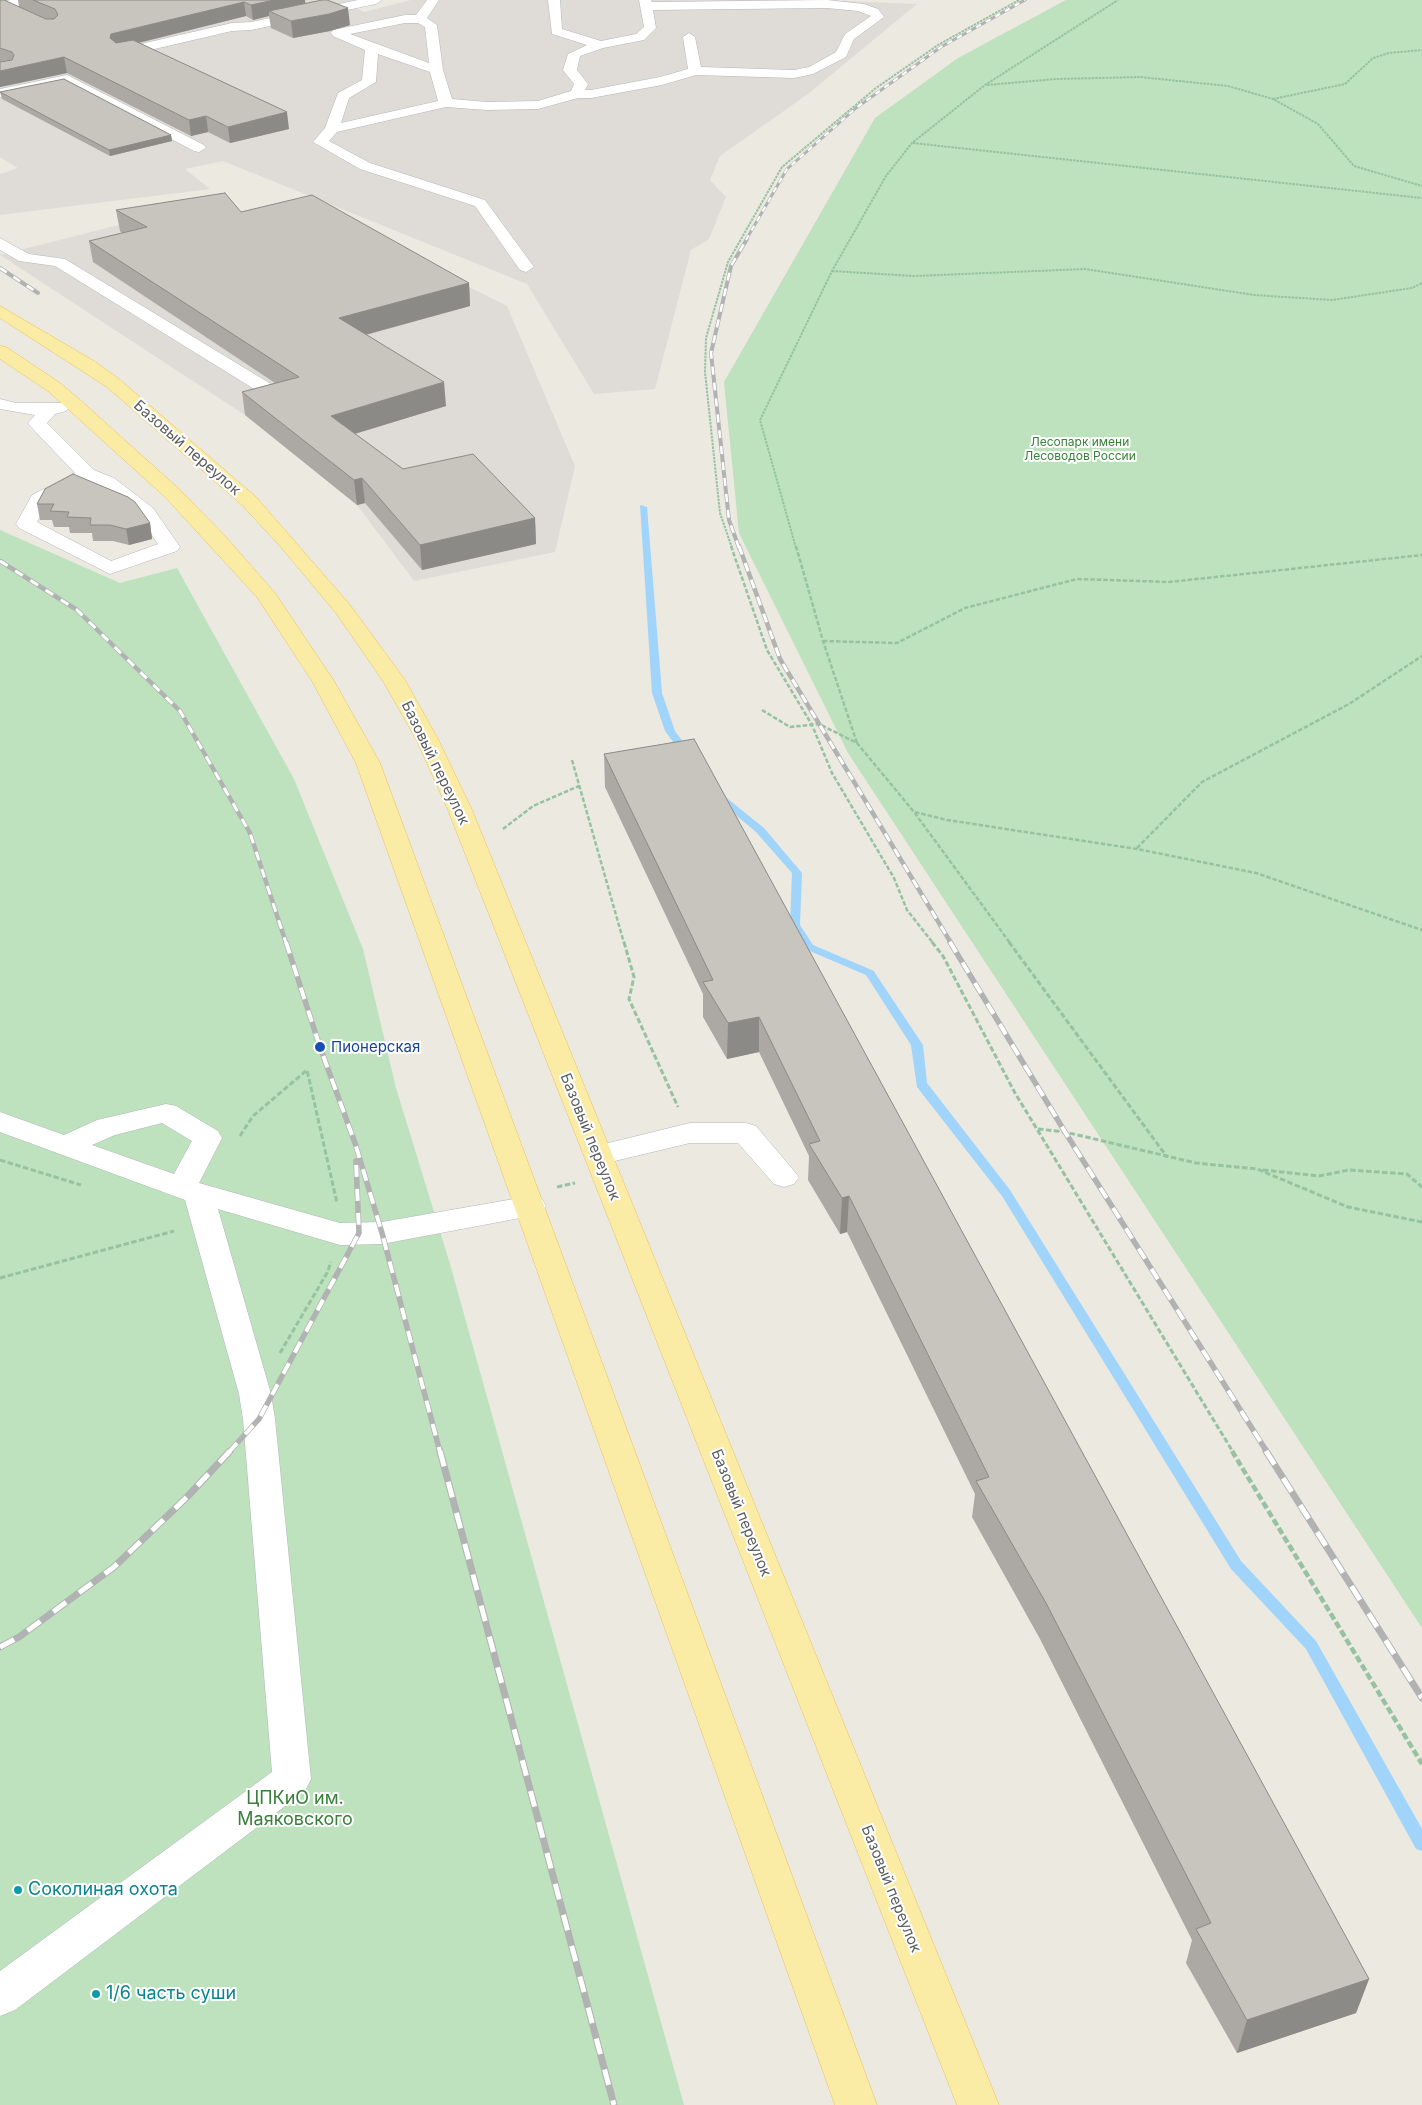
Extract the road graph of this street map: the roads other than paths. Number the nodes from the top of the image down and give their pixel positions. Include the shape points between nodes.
1 (28, 0) edge
2 (376, 0) edge
3 (433, 0) edge
4 (554, 0) edge
5 (645, 3) edge
6 (0, 6) edge
7 (18, 14) edge
8 (420, 20) junction
9 (689, 36) dead end
10 (600, 45) junction
11 (372, 48) junction
12 (120, 53) edge
13 (436, 70) junction
14 (694, 72) junction
15 (0, 93) edge
16 (577, 94) junction
17 (446, 103) junction
18 (332, 129) junction
19 (199, 148) dead end
20 (7, 247) edge
21 (526, 267) dead end
22 (0, 311) edge
23 (0, 351) edge
24 (278, 396) edge
25 (0, 404) edge
26 (61, 407) junction
27 (87, 474) junction
28 (0, 1122) edge
29 (66, 1145) junction
30 (602, 1166) junction
31 (784, 1177) dead end
32 (528, 1200) junction
33 (197, 1201) junction
34 (0, 1996) edge
35 (856, 2105) edge
36 (978, 2105) edge

1 - 6 street
2 - 12 street via 251,26 232,27
3 - 8 street
4 - 10 street via 556,31
5 - 10 street via 650,28 640,37
5 - 14 street via 827,4 860,8 874,12 878,17 849,38 841,54 813,70 794,74
6 - 7 street
8 - 11 street via 406,19 337,32
8 - 13 street via 431,25
9 - 14 street
10 - 16 street via 574,54 570,70 581,84
11 - 13 street
11 - 18 street via 369,82 343,96
13 - 17 street
14 - 16 street via 591,94
15 - 19 street via 68,78
16 - 17 street via 538,105
17 - 18 street
18 - 21 street via 320,142 365,166 480,203
20 - 24 street via 25,258 59,262
22 - 30 main road, Базовый переулок via 112,383 249,501 343,609 394,680 428,741 460,810
23 - 26 main road via 34,373
25 - 26 street via 16,408
26 - 27 street via 37,423
26 - 32 main road via 172,493 218,540 265,593 323,681 368,763
27 - 27 street via 107,482 146,512 170,546 110,568 26,524 39,499
28 - 29 street
29 - 33 street
29 - 33 street via 107,1127 166,1113 208,1138
30 - 31 street via 690,1133 746,1133
30 - 36 main road, Базовый переулок
32 - 33 street via 382,1233 340,1234
32 - 35 main road
33 - 34 street via 255,1394 292,1779

